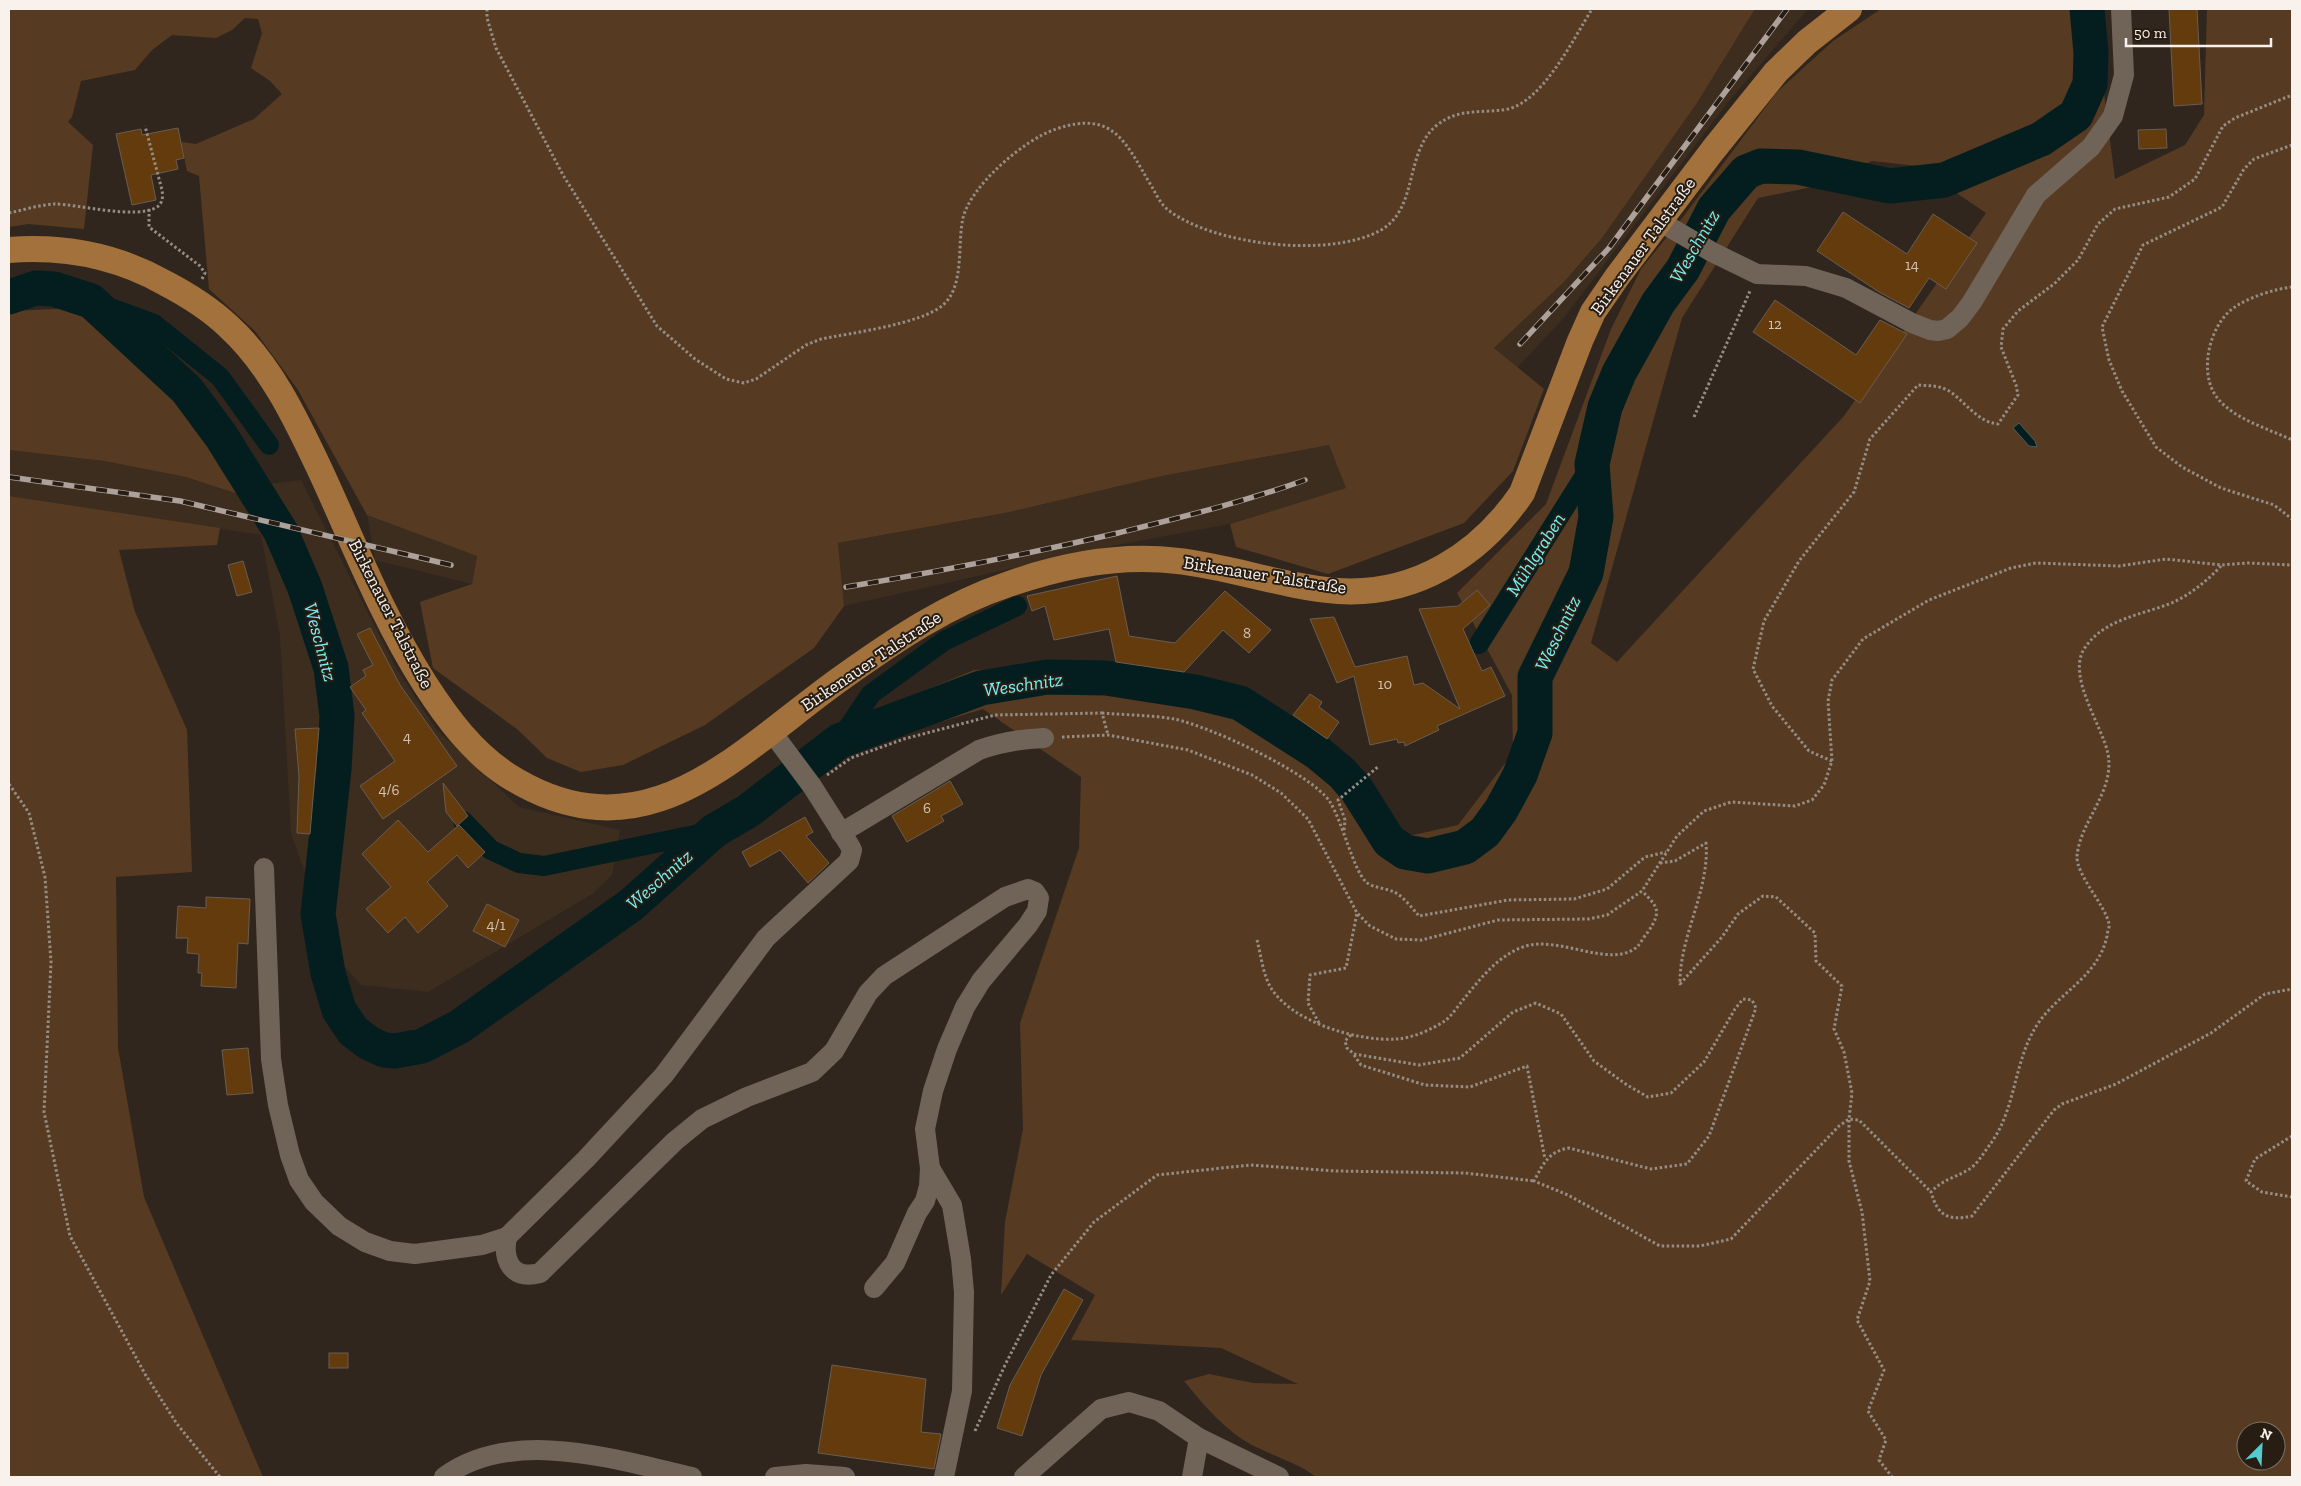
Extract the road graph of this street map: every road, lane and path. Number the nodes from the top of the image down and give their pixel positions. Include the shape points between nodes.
1 (487, 9) edge
2 (1592, 9) edge
3 (1849, 9) edge
4 (2121, 9) edge
5 (2292, 94) edge
6 (145, 126) dead end
7 (2292, 145) edge
8 (149, 209) junction
9 (9, 213) edge
10 (1668, 226) junction
11 (9, 250) edge
12 (1756, 274) junction
13 (2292, 287) edge
14 (191, 297) junction
15 (1694, 417) dead end
16 (2292, 440) edge
17 (2292, 519) edge
18 (2221, 565) junction
19 (2292, 565) edge
20 (1102, 713) junction
21 (771, 731) junction
22 (1108, 735) junction
23 (1044, 738) joint
24 (1832, 761) junction
25 (1379, 766) dead end
26 (9, 784) edge
27 (812, 786) junction
28 (1344, 830) junction
29 (841, 833) junction
30 (1667, 852) junction
31 (1659, 863) dead end
32 (264, 868) dead end
33 (1642, 891) junction
34 (1357, 913) junction
35 (1257, 940) dead end
36 (2292, 988) edge
37 (1319, 1024) junction
38 (1351, 1035) junction
39 (1354, 1054) junction
40 (1849, 1119) junction
41 (2292, 1136) edge
42 (1545, 1159) junction
43 (930, 1168) junction
44 (1534, 1181) junction
45 (1931, 1192) junction
46 (2292, 1197) edge
47 (507, 1237) junction
48 (874, 1288) dead end
49 (974, 1434) dead end
50 (1199, 1438) junction
51 (220, 1477) edge
52 (444, 1477) edge
53 (692, 1477) edge
54 (775, 1477) edge
55 (846, 1477) edge
56 (944, 1477) edge
57 (1024, 1477) edge
58 (1192, 1477) edge
59 (1279, 1477) edge
60 (1892, 1477) edge

1 - 2 path via 496,48 562,176 657,326 695,359 726,378 744,383 821,339 925,316 944,304 955,284 963,216 980,187 1011,155 1054,129 1080,123 1099,124 1119,134 1165,207 1194,226 1248,240 1304,246 1343,242 1381,230 1397,216 1419,147 1437,126 1458,113 1508,109 1524,102 1541,87
3 - 10 main road, Birkenauer Talstraße via 1776,72
4 - 12 lane via 2124,75 2113,116 2091,147 2036,195 1972,302 1947,328 1938,331 1912,323 1846,288 1806,276
5 - 24 path via 2235,118 2224,126 2195,179 2169,196 2115,209 2098,224 2078,260 2054,284 2018,311 2002,329 2001,347 2018,395 1998,424 1988,423 1949,391 1918,385 1870,439 1854,492 1799,561 1764,621 1753,669 1772,706 1808,751
6 - 8 path via 163,199 158,206
7 - 17 path via 2254,159 2244,169 2222,207 2143,245 2102,327 2108,360 2122,391 2156,446 2182,467 2221,488 2274,505
8 - 9 path via 116,212 54,204
8 - 14 path via 149,227 188,255 205,273
10 - 12 lane
10 - 21 main road, Birkenauer Talstraße via 1593,312 1522,493 1509,513 1487,536 1448,566 1404,584 1374,590 1341,591 1178,561 1113,560 1034,575 1001,586 918,626 842,677
11 - 14 main road, Birkenauer Talstraße via 63,250 108,258 146,272
12 - 15 path
13 - 16 path via 2280,288 2237,305 2220,323 2209,350 2208,374 2214,394 2232,412
14 - 21 main road, Birkenauer Talstraße via 230,327 247,346 294,416 412,664 455,728 490,763 538,792 578,804 623,808 679,793 723,768
18 - 19 path
18 - 24 path via 2166,559 2119,566 2036,563 2010,568 1929,600 1863,639 1832,680 1828,702
18 - 45 path via 2208,580 2186,595 2101,629 2084,650 2079,667 2083,689 2108,756 2105,789 2080,843 2077,859 2109,924 2103,953 2042,1018 2026,1045 1993,1141 1970,1169 1940,1182
20 - 22 path
20 - 27 path via 995,715 904,739 851,758
20 - 28 path via 1174,719 1281,763 1319,790 1329,801
21 - 27 lane
22 - 23 path
22 - 34 path via 1188,750 1252,775 1281,793 1308,819
23 - 29 lane via 999,743 979,750
24 - 30 path via 1824,785 1812,800 1795,806 1731,802 1704,811 1677,836
25 - 28 path via 1338,800 1345,820
26 - 51 path via 29,813 45,877 52,962 44,1112 70,1236 145,1374 177,1424
27 - 29 lane
28 - 30 path via 1360,875 1368,884 1396,892 1419,916 1508,900 1574,899 1607,889 1645,857
29 - 47 lane via 852,850 846,866 766,938 664,1075
30 - 33 path
31 - 40 path via 1675,861 1706,842 1698,899 1680,967 1680,984 1738,914 1763,896 1776,897 1815,933 1816,961 1842,986 1834,1029 1844,1052 1852,1093
32 - 47 lane via 272,1059 280,1114 299,1180 314,1202 339,1226 365,1242 390,1251 415,1254
33 - 34 path via 1607,915 1498,920 1422,940 1396,939 1370,926
33 - 38 path via 1656,905 1657,918 1637,947 1622,954 1605,955 1549,943 1525,946 1502,958 1447,1019 1423,1032 1397,1039
34 - 37 path via 1346,968 1310,975 1308,1003
35 - 37 path via 1270,987 1286,1006
36 - 45 path via 2265,994 2211,1033 2116,1084 2062,1104 1972,1216 1957,1219 1944,1214 1935,1204
37 - 38 path
38 - 39 path via 1345,1041
39 - 42 path via 1361,1065 1425,1085 1470,1088 1527,1066
39 - 42 path via 1419,1065 1460,1058 1513,1012 1536,1003 1562,1014 1594,1061 1627,1086 1648,1097 1671,1094 1704,1062 1743,999 1752,1000 1756,1008 1709,1136 1687,1164 1651,1169 1569,1148 1557,1150
40 - 44 path via 1731,1239 1700,1246 1660,1246 1568,1195
40 - 45 path via 1859,1120
40 - 60 path via 1849,1161 1862,1212 1870,1280 1857,1320 1884,1370 1868,1410 1886,1440 1879,1460
41 - 46 path via 2255,1159 2246,1181 2262,1192
42 - 44 path
43 - 47 lane via 925,1129 947,1049 965,1007 981,981 1037,911 1039,898 1028,889 1005,896 884,976 868,993 834,1051 812,1072 747,1097 702,1119 675,1141 540,1273 522,1274 512,1268 504,1249
43 - 48 lane via 925,1201 895,1263
43 - 56 lane via 952,1206 964,1292 962,1391
44 - 49 path via 1465,1173 1250,1165 1157,1175 1094,1222 1051,1275 1005,1364
50 - 57 lane via 1159,1411 1128,1402 1101,1409
50 - 58 lane
50 - 59 lane
52 - 53 lane via 486,1455 527,1450 596,1455
54 - 55 lane via 806,1474

